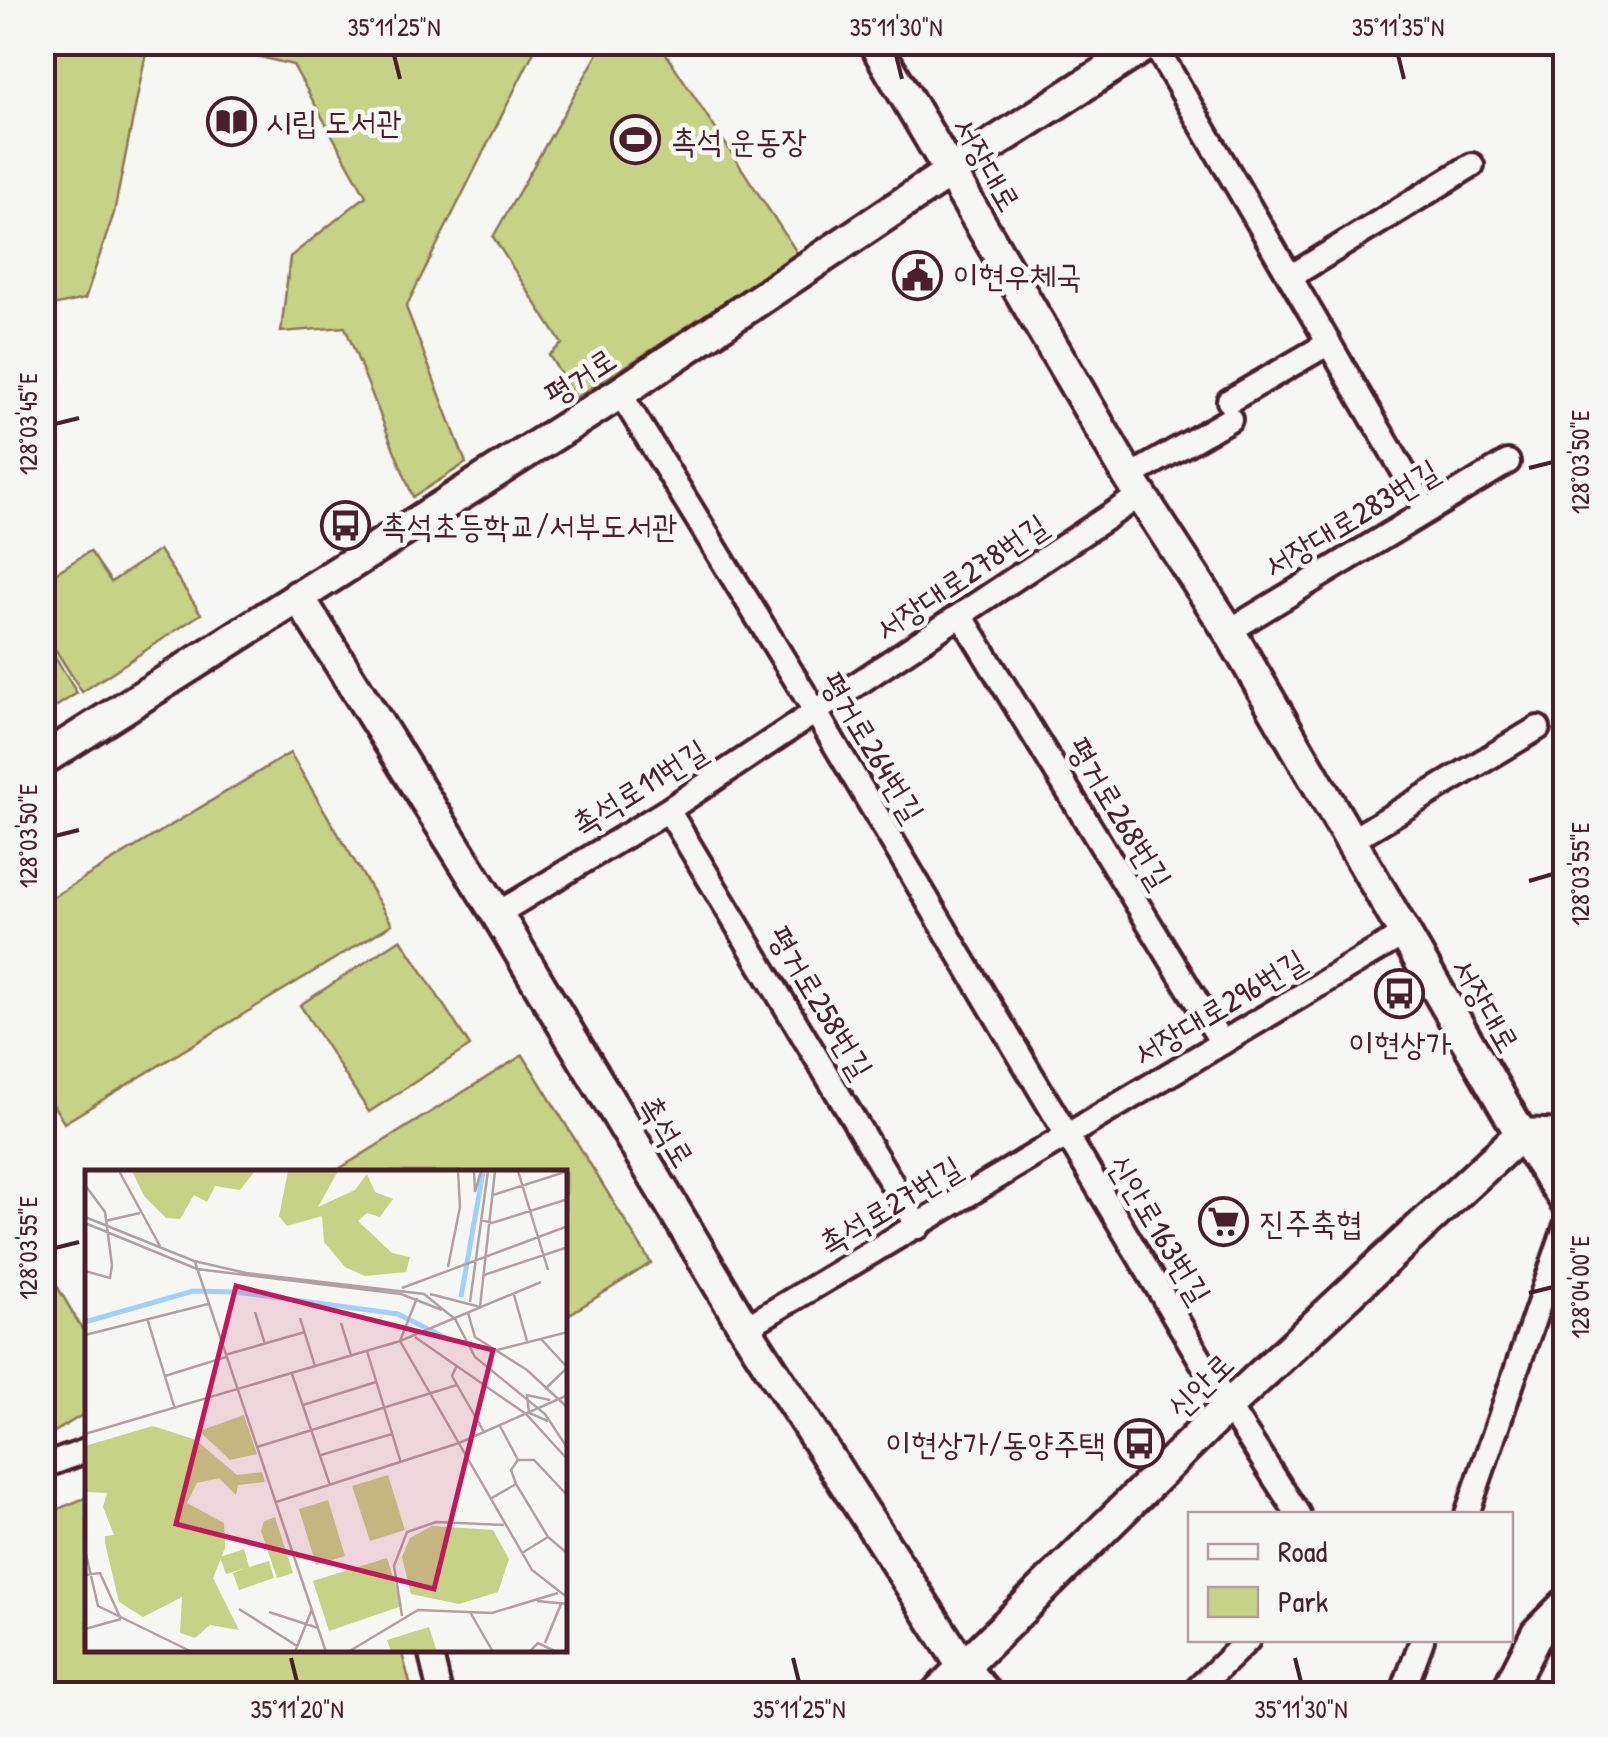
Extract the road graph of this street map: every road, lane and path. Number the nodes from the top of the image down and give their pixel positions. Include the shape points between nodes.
1 (874, 42) edge
2 (1145, 44) edge
3 (1472, 165) dead end
4 (951, 171) junction
5 (1290, 277) junction
6 (1329, 344) junction
7 (620, 392) junction
8 (1508, 462) dead end
9 (1135, 486) junction
10 (1426, 510) junction
11 (298, 596) junction
12 (962, 617) junction
13 (1229, 631) junction
14 (814, 711) junction
15 (1538, 728) dead end
16 (42, 760) edge
17 (668, 810) junction
18 (1350, 842) junction
19 (497, 914) junction
20 (1404, 934) junction
21 (1222, 1043) junction
22 (1521, 1134) junction
23 (1565, 1136) edge
24 (1067, 1137) junction
25 (1566, 1201) edge
26 (1566, 1226) edge
27 (918, 1227) junction
28 (745, 1328) junction
29 (1228, 1406) junction
30 (85, 1451) edge
31 (42, 1466) edge
32 (1297, 1512) edge
33 (1468, 1512) edge
34 (1566, 1604) edge
35 (1246, 1642) edge
36 (1421, 1642) edge
37 (430, 1652) edge
38 (964, 1668) junction
39 (440, 1694) edge
40 (936, 1694) edge
41 (986, 1694) edge
42 (1192, 1694) edge
43 (1402, 1694) edge
44 (1506, 1694) edge

1 - 4 street, 서장대로
2 - 4 street, 평거로
2 - 5 street
3 - 5 street
4 - 7 street, 평거로
4 - 9 street, 서장대로
5 - 6 street
6 - 9 street via 1229,410
6 - 10 street
7 - 11 street, 평거로
7 - 14 street, 평거로264번길
8 - 10 street, 서장대로283번길
9 - 12 street, 서장대로278번길
9 - 13 street, 서장대로
10 - 13 street, 서장대로283번길
11 - 16 street, 평거로
11 - 19 street, 촉석로
12 - 14 street, 서장대로278번길
12 - 21 street, 평거로268번길
13 - 18 street, 서장대로
14 - 17 street, 촉석로11번길
14 - 24 street, 평거로264번길
15 - 18 street
17 - 19 street, 촉석로11번길
17 - 27 street, 평거로258번길
18 - 20 street, 서장대로
19 - 28 street, 촉석로
20 - 21 street, 서장대로296번길
20 - 22 street, 서장대로
21 - 24 street, 서장대로296번길
22 - 23 street
22 - 25 street, 서장대로
22 - 29 street, 신안로
24 - 27 street, 촉석로27번길
24 - 29 street, 신안로163번길
26 - 33 street
27 - 28 street, 촉석로27번길
28 - 38 street, 촉석로
29 - 32 street, 신안로163번길
29 - 38 street, 신안로
30 - 31 street
34 - 44 street via 1537,1632
35 - 42 street
36 - 43 street
37 - 39 street
38 - 40 street, 신안로
38 - 41 street, 촉석로

